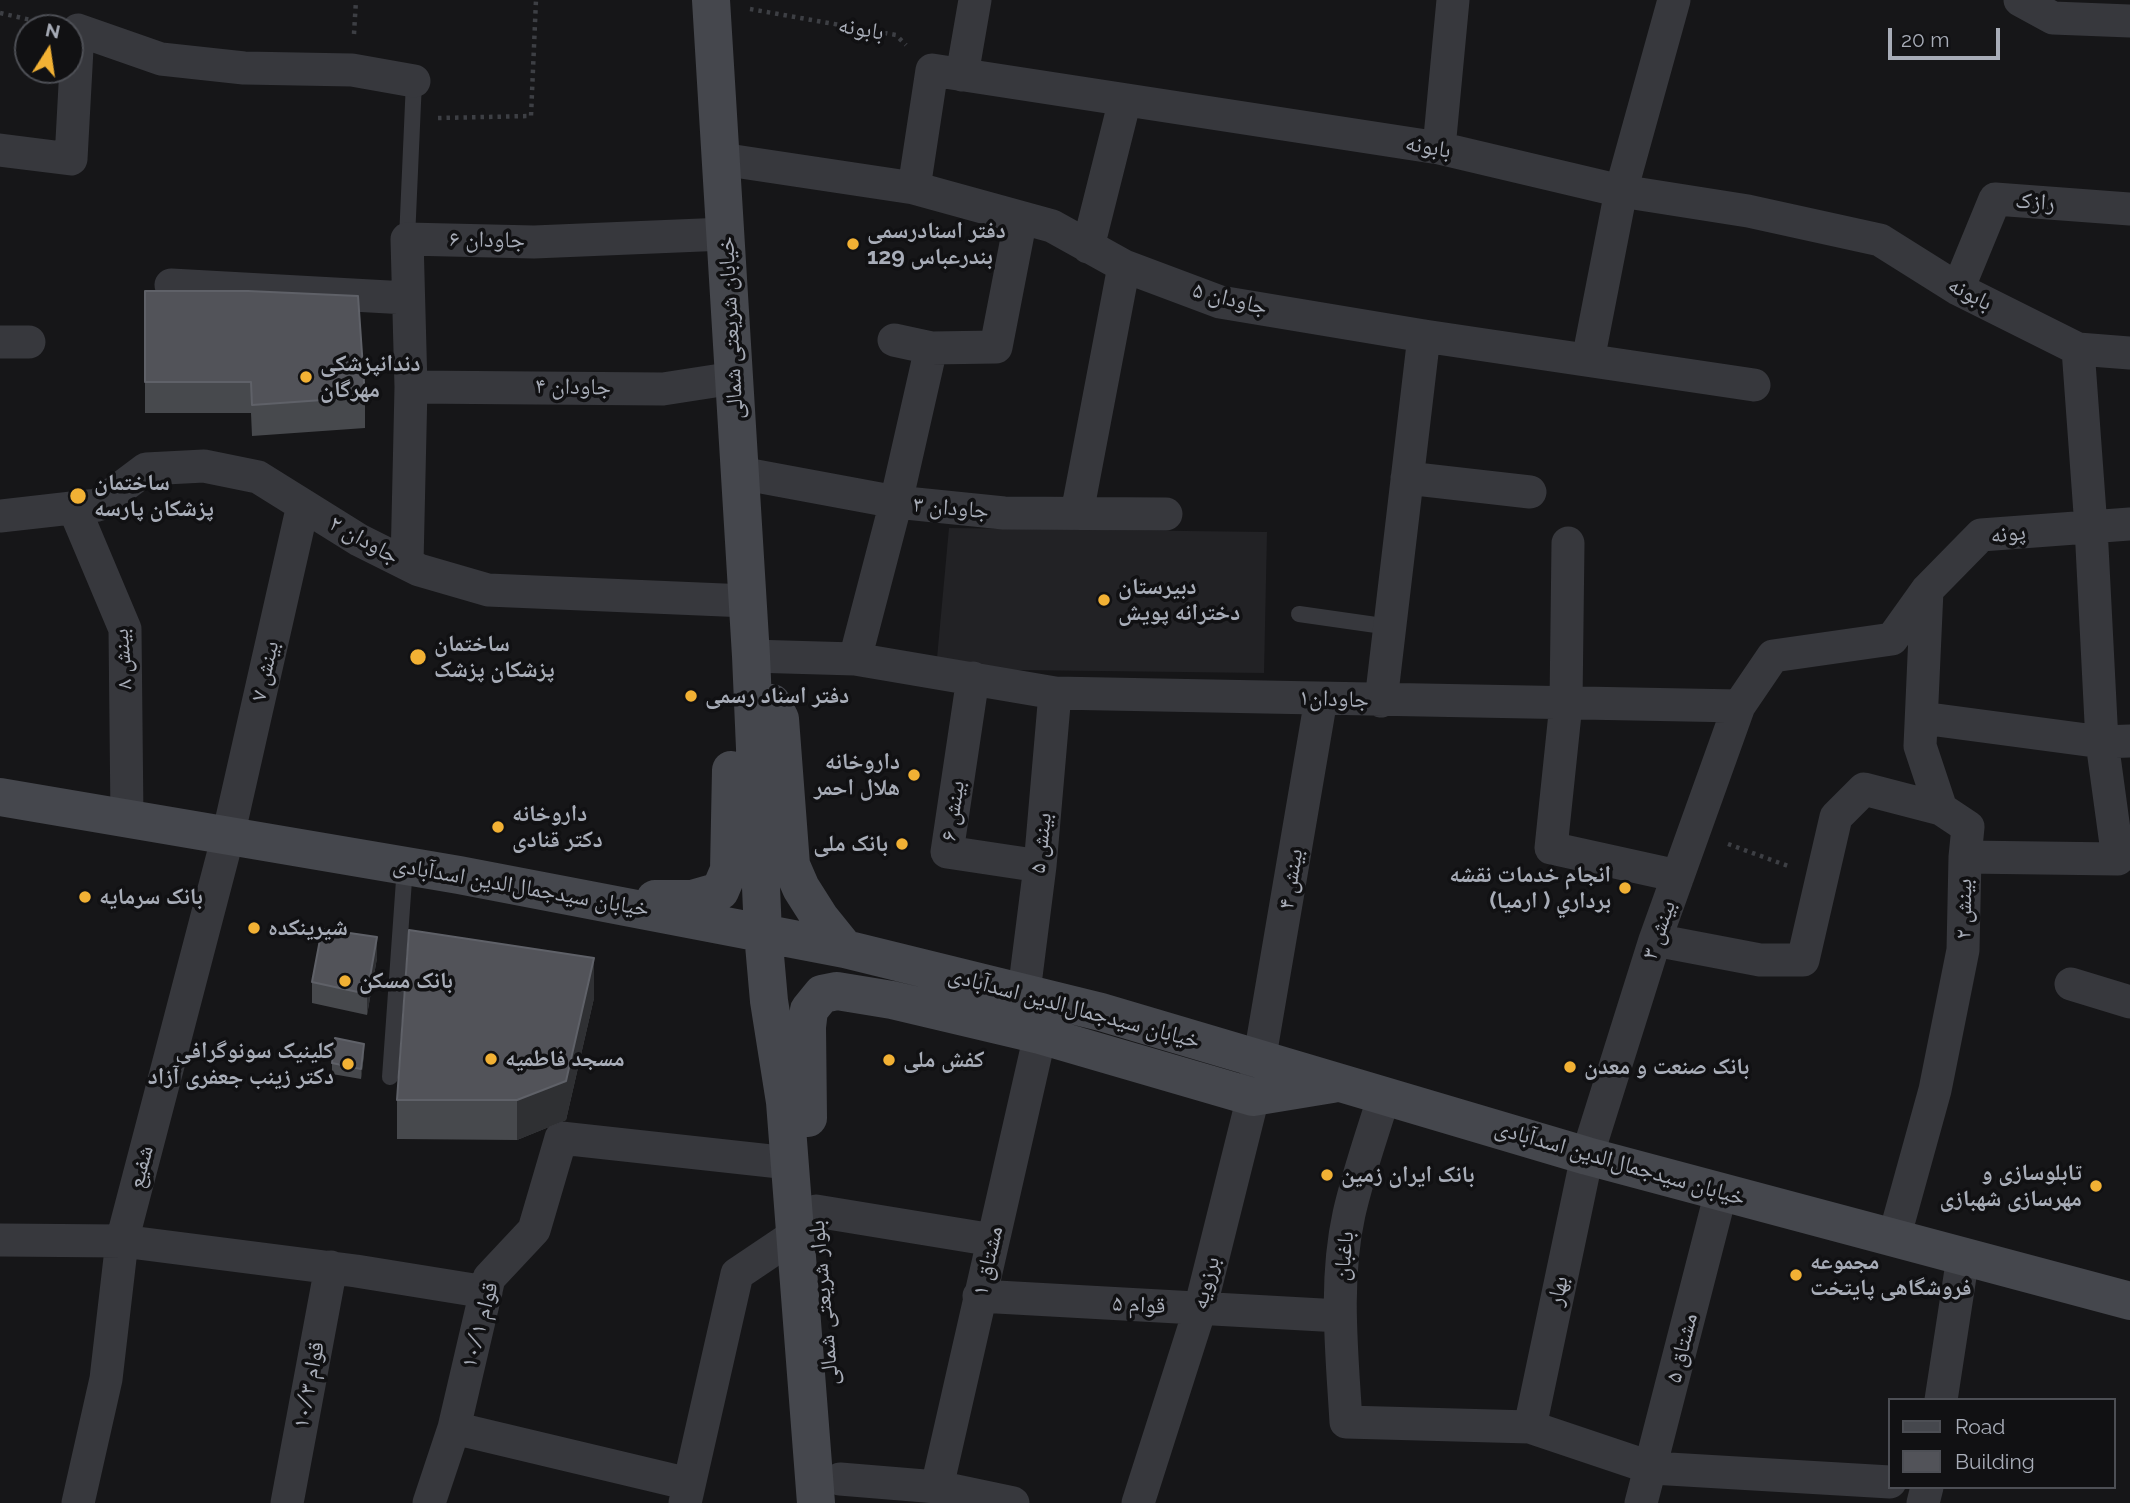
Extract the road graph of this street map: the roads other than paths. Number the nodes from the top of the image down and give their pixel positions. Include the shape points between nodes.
1 (975, 0) edge
2 (1453, 0) edge
3 (1674, 0) edge
4 (2020, 0) edge
5 (711, 1) edge
6 (2110, 13) edge
7 (947, 73) junction
8 (414, 81) joint
9 (1125, 100) junction
10 (1439, 148) junction
11 (0, 150) edge
12 (721, 159) junction
13 (914, 188) junction
14 (1621, 191) junction
15 (2130, 209) edge
16 (1021, 218) junction
17 (726, 234) junction
18 (407, 239) junction
19 (1088, 247) junction
20 (1124, 266) junction
21 (171, 285) dead end
22 (1958, 289) junction
23 (407, 298) junction
24 (1424, 336) junction
25 (894, 340) dead end
26 (932, 348) junction
27 (2078, 349) junction
28 (2130, 353) edge
29 (1588, 360) junction
30 (734, 378) junction
31 (1754, 385) dead end
32 (411, 387) junction
33 (740, 473) junction
34 (1407, 478) junction
35 (1530, 492) dead end
36 (896, 502) junction
37 (303, 505) junction
38 (74, 508) junction
39 (1077, 513) junction
40 (1166, 514) dead end
41 (0, 516) edge
42 (2130, 524) edge
43 (2091, 527) junction
44 (1568, 543) dead end
45 (407, 564) junction
46 (1927, 590) junction
47 (747, 601) junction
48 (1299, 614) dead end
49 (1390, 627) junction
50 (751, 656) junction
51 (855, 659) junction
52 (973, 678) junction
53 (1055, 693) junction
54 (1321, 699) junction
55 (1381, 701) junction
56 (1566, 704) junction
57 (1738, 706) junction
58 (1922, 718) junction
59 (2116, 742) edge
60 (0, 797) edge
61 (1941, 809) junction
62 (127, 819) junction
63 (228, 836) junction
64 (1965, 857) junction
65 (405, 866) junction
66 (1040, 866) junction
67 (1678, 876) junction
68 (601, 902) junction
69 (763, 933) junction
70 (1655, 940) junction
71 (845, 948) junction
72 (2071, 984) dead end
73 (1024, 992) junction
74 (2130, 1002) edge
75 (1040, 1035) junction
76 (1261, 1059) junction
77 (390, 1077) dead end
78 (1341, 1083) junction
79 (1384, 1096) junction
80 (1253, 1097) junction
81 (796, 1102) junction
82 (1587, 1156) junction
83 (789, 1163) junction
84 (1721, 1192) junction
85 (805, 1223) junction
86 (1894, 1238) junction
87 (0, 1240) edge
88 (993, 1240) junction
89 (122, 1241) junction
90 (1963, 1257) junction
91 (331, 1267) junction
92 (486, 1292) junction
93 (979, 1296) junction
94 (2130, 1301) edge
95 (1200, 1309) junction
96 (1340, 1316) junction
97 (1941, 1398) edge
98 (454, 1427) junction
99 (1530, 1427) junction
100 (1652, 1468) junction
101 (1888, 1482) edge
102 (937, 1487) junction
103 (687, 1494) edge
104 (832, 1495) edge
105 (78, 1503) edge
106 (287, 1503) edge
107 (429, 1503) edge
108 (1013, 1503) edge
109 (1138, 1503) edge
110 (1642, 1503) edge

1 - 7 street
2 - 10 street
3 - 14 street
4 - 6 street via 2053,18
5 - 12 main road, خیابان شریعتی شمالی
7 - 9 street, بابونه
7 - 13 street
8 - 11 street via 352,70 244,68 161,59 66,28 71,159
8 - 18 lane
9 - 10 street, بابونه
9 - 19 street
10 - 14 street, بابونه
12 - 13 street, جاودان ۵
12 - 17 main road, خیابان شریعتی شمالی
13 - 16 street, جاودان ۵
14 - 22 street, بابونه via 1748,211 1880,240
14 - 29 street
15 - 22 street, رازک via 1995,200
16 - 19 street, جاودان ۵ via 1052,226
16 - 26 street via 996,347
17 - 18 street, جاودان ۶ via 534,242
17 - 30 main road, خیابان شریعتی شمالی
18 - 23 street
19 - 20 street, جاودان ۵
20 - 24 street, جاودان ۵ via 1220,302
20 - 39 street
21 - 23 street
22 - 27 street, بابونه
23 - 32 street
24 - 29 street, جاودان ۵
24 - 34 street
25 - 26 street
26 - 36 street
27 - 28 street, بابونه
27 - 43 street
29 - 31 street, جاودان ۵
30 - 32 street, جاودان ۴ via 663,388
30 - 33 main road, خیابان شریعتی شمالی
32 - 45 street
33 - 36 street, جاودان ۳
33 - 47 main road, خیابان شریعتی شمالی
34 - 35 street
34 - 49 street
36 - 39 street, جاودان ۳ via 1004,513
36 - 51 street
37 - 38 street, جاودان ۲ via 258,477 204,466 146,470 98,505
37 - 45 street, جاودان ۲
37 - 63 street, بینش ۷
38 - 41 street, جاودان ۲
38 - 62 street, بینش ۸ via 125,629
39 - 40 street, جاودان ۳
42 - 43 street, پونه
43 - 46 street, پونه via 1981,535
43 - 59 street
44 - 56 street
45 - 47 street, جاودان ۲ via 488,590
46 - 57 street, پونه via 1892,639 1773,656
46 - 58 street
47 - 50 main road, خیابان شریعتی شمالی
48 - 49 lane
49 - 55 street
50 - 51 street, جاودان۱
50 - 68 main road via 730,719 729,870 720,891 692,899
50 - 69 main road, خیابان شریعتی شمالی
50 - 71 main road via 779,719 791,865 820,918
51 - 52 street, جاودان۱
52 - 53 street, جاودان۱
52 - 66 street, بینش ۶ via 947,852
53 - 54 street, جاودان۱
53 - 66 street, بینش ۵
54 - 55 street, جاودان۱
54 - 76 street, بینش ۴
55 - 56 street, جاودان۱
56 - 57 street, جاودان۱
56 - 67 street via 1551,848
57 - 67 street, بینش ۳
58 - 59 street
58 - 61 street via 1920,746
59 - 64 street via 2118,859
60 - 62 main road, خیابان سیدجمال‌الدین اسدآبادی
61 - 64 street, بینش ۲ via 1968,827
61 - 70 street via 1864,789 1836,817 1803,960 1760,960
62 - 63 main road, خیابان سیدجمال‌الدین اسدآبادی
63 - 65 main road, خیابان سیدجمال‌الدین اسدآبادی
63 - 89 street, شفیع
64 - 86 street, بینش ۲ via 1963,950 1935,1090
65 - 68 main road, خیابان سیدجمال‌الدین اسدآبادی
65 - 77 lane
66 - 73 street, بینش ۵
67 - 70 street, بینش ۳
68 - 69 main road, خیابان سیدجمال‌الدین اسدآبادی
69 - 71 main road, خیابان سیدجمال‌الدین اسدآبادی
69 - 81 main road, خیابان شریعتی شمالی via 769,1001
70 - 82 street, بینش ۳
71 - 73 main road, خیابان سیدجمال‌الدین اسدآبادی
72 - 74 street
73 - 76 main road, خیابان سیدجمال‌الدین اسدآبادی
75 - 80 main road
75 - 81 main road via 892,1000 836,991 822,994 809,1010
75 - 88 street, مشتاق ۱
76 - 78 main road, خیابان سیدجمال‌الدین اسدآبادی
76 - 80 street, برزویه
78 - 79 main road, خیابان سیدجمال‌الدین اسدآبادی
78 - 80 main road
79 - 82 main road, خیابان سیدجمال‌الدین اسدآبادی
79 - 96 street, باغبان via 1349,1213
80 - 95 street, برزویه
81 - 83 main road, بلوار شریعتی شمالی
81 - 85 main road, بلوار شریعتی شمالی
82 - 84 main road, خیابان سیدجمال‌الدین اسدآبادی
82 - 99 street, بهار
83 - 85 main road, بلوار شریعتی شمالی
83 - 92 street, قوام ۱۰/۱ via 561,1138 534,1230 489,1278
84 - 86 main road, خیابان سیدجمال‌الدین اسدآبادی
84 - 100 street, مشتاق ۵
85 - 88 street
85 - 103 street via 737,1274
85 - 104 main road, بلوار شریعتی شمالی
86 - 90 main road, خیابان سیدجمال‌الدین اسدآبادی
87 - 89 street
88 - 93 street, مشتاق ۱
89 - 91 street
89 - 105 street, شفیع via 106,1379
90 - 94 main road, خیابان سیدجمال‌الدین اسدآبادی
90 - 97 street
91 - 92 street
91 - 106 street, قوام ۱۰/۳
92 - 98 street, قوام ۱۰/۱
93 - 95 street, قوام ۵
93 - 102 street, مشتاق ۱
95 - 96 street, قوام ۵
95 - 109 street, برزویه
96 - 99 street, باغبان via 1346,1422
98 - 103 street
98 - 107 street, قوام ۱۰/۱
99 - 100 street
100 - 101 street
100 - 110 street, مشتاق ۵
102 - 104 street
102 - 108 street

